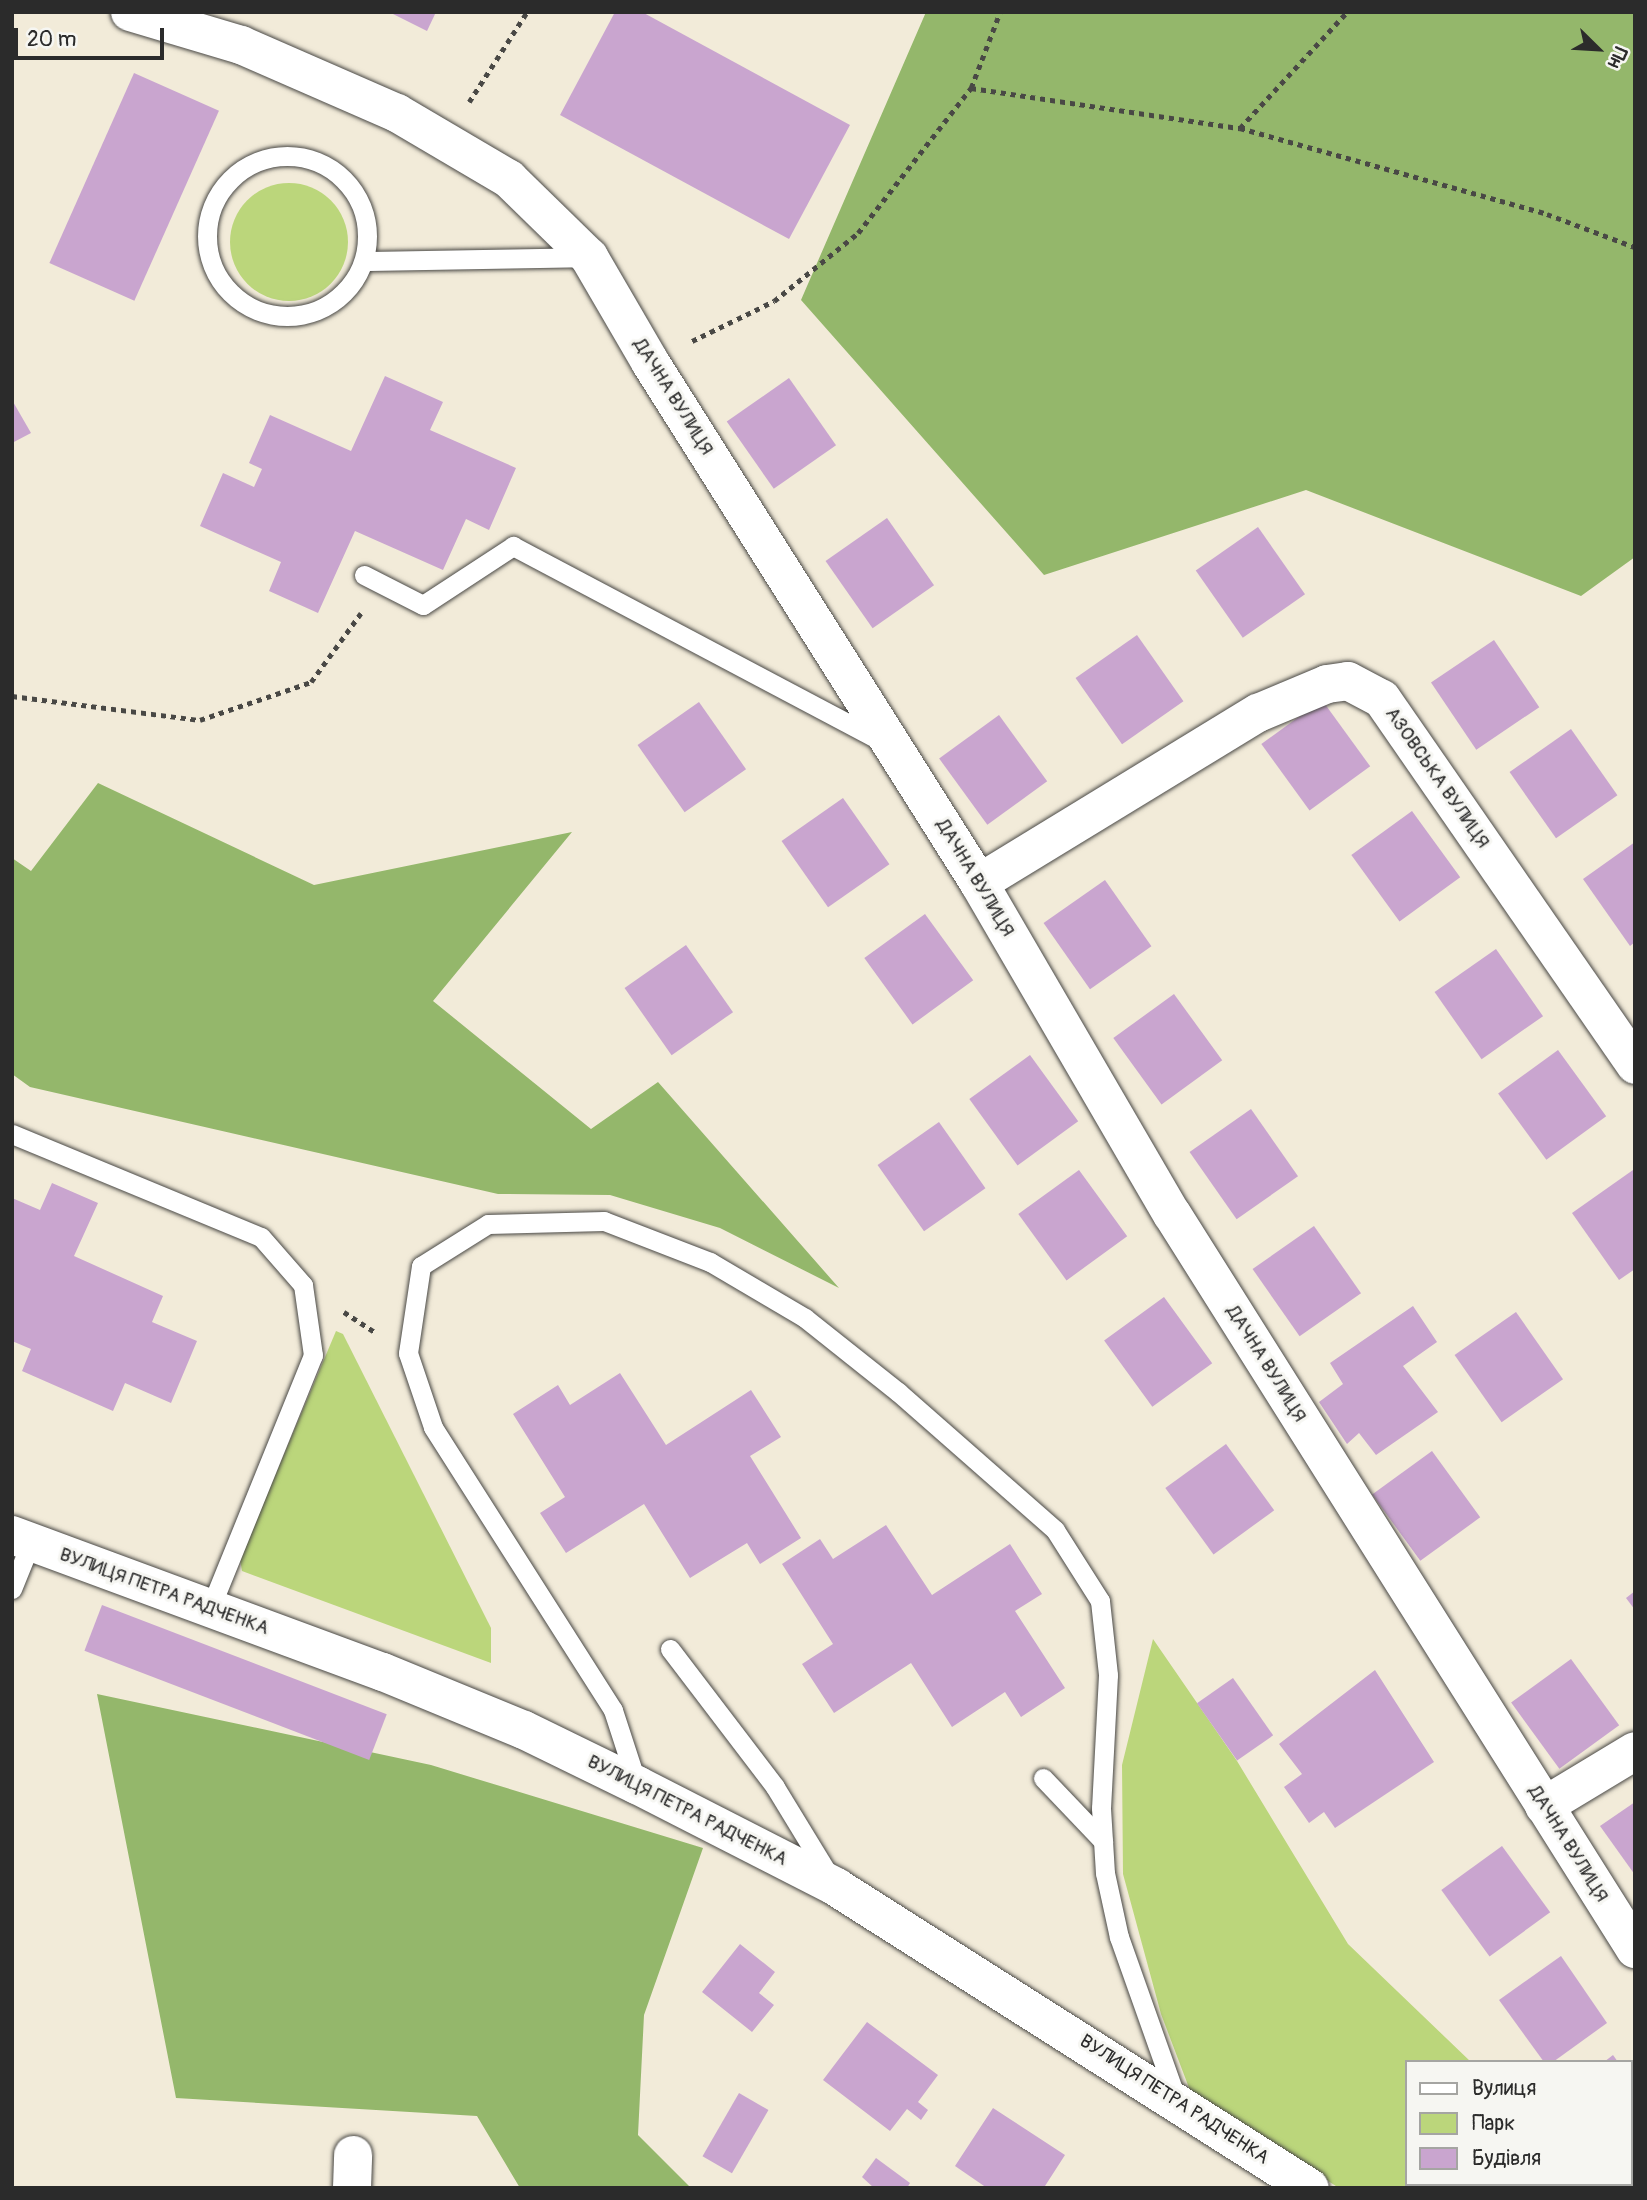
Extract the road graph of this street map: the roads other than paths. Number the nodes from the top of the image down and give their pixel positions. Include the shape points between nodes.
1 (130, 12) edge
2 (589, 257) junction
3 (364, 261) junction
4 (364, 575) dead end
5 (893, 747) junction
6 (979, 883) junction
7 (1635, 1065) edge
8 (12, 1134) edge
9 (22, 1538) edge
10 (12, 1589) edge
11 (209, 1609) junction
12 (670, 1649) dead end
13 (1635, 1751) edge
14 (1043, 1778) dead end
15 (637, 1785) junction
16 (1545, 1807) junction
17 (1103, 1841) junction
18 (836, 1887) junction
19 (1635, 1949) edge
20 (1177, 2102) junction
21 (1310, 2188) edge

1 - 2 street, ДАЧНА ВУЛИЦЯ via 241,45 397,113 509,179
2 - 3 lane
2 - 5 street, ДАЧНА ВУЛИЦЯ via 650,362
3 - 3 lane via 368,236 363,209 351,186 332,168 308,157 282,155 256,161 233,175 216,197 207,222 207,249 216,275 233,296 255,311 281,316 308,314 332,303 352,285
4 - 5 lane via 423,605 513,546
5 - 6 street, ДАЧНА ВУЛИЦЯ
6 - 7 street, АЗОВСЬКА ВУЛИЦЯ via 1258,713 1327,684 1348,681 1382,699
6 - 16 street, ДАЧНА ВУЛИЦЯ via 1172,1214
8 - 11 lane via 261,1237 303,1285 313,1355
9 - 10 lane
9 - 11 street, ВУЛИЦЯ ПЕТРА РАДЧЕНКА
11 - 15 street, ВУЛИЦЯ ПЕТРА РАДЧЕНКА via 498,1719
12 - 18 lane via 775,1787
13 - 16 street
14 - 17 lane
15 - 17 lane via 613,1710 433,1427 408,1353 421,1266 488,1224 604,1221 710,1262 805,1318 898,1392 1055,1530 1100,1601 1108,1675
15 - 18 street, ВУЛИЦЯ ПЕТРА РАДЧЕНКА
16 - 19 street, ДАЧНА ВУЛИЦЯ
17 - 20 lane via 1119,1937
18 - 20 street, ВУЛИЦЯ ПЕТРА РАДЧЕНКА
20 - 21 street, ВУЛИЦЯ ПЕТРА РАДЧЕНКА

